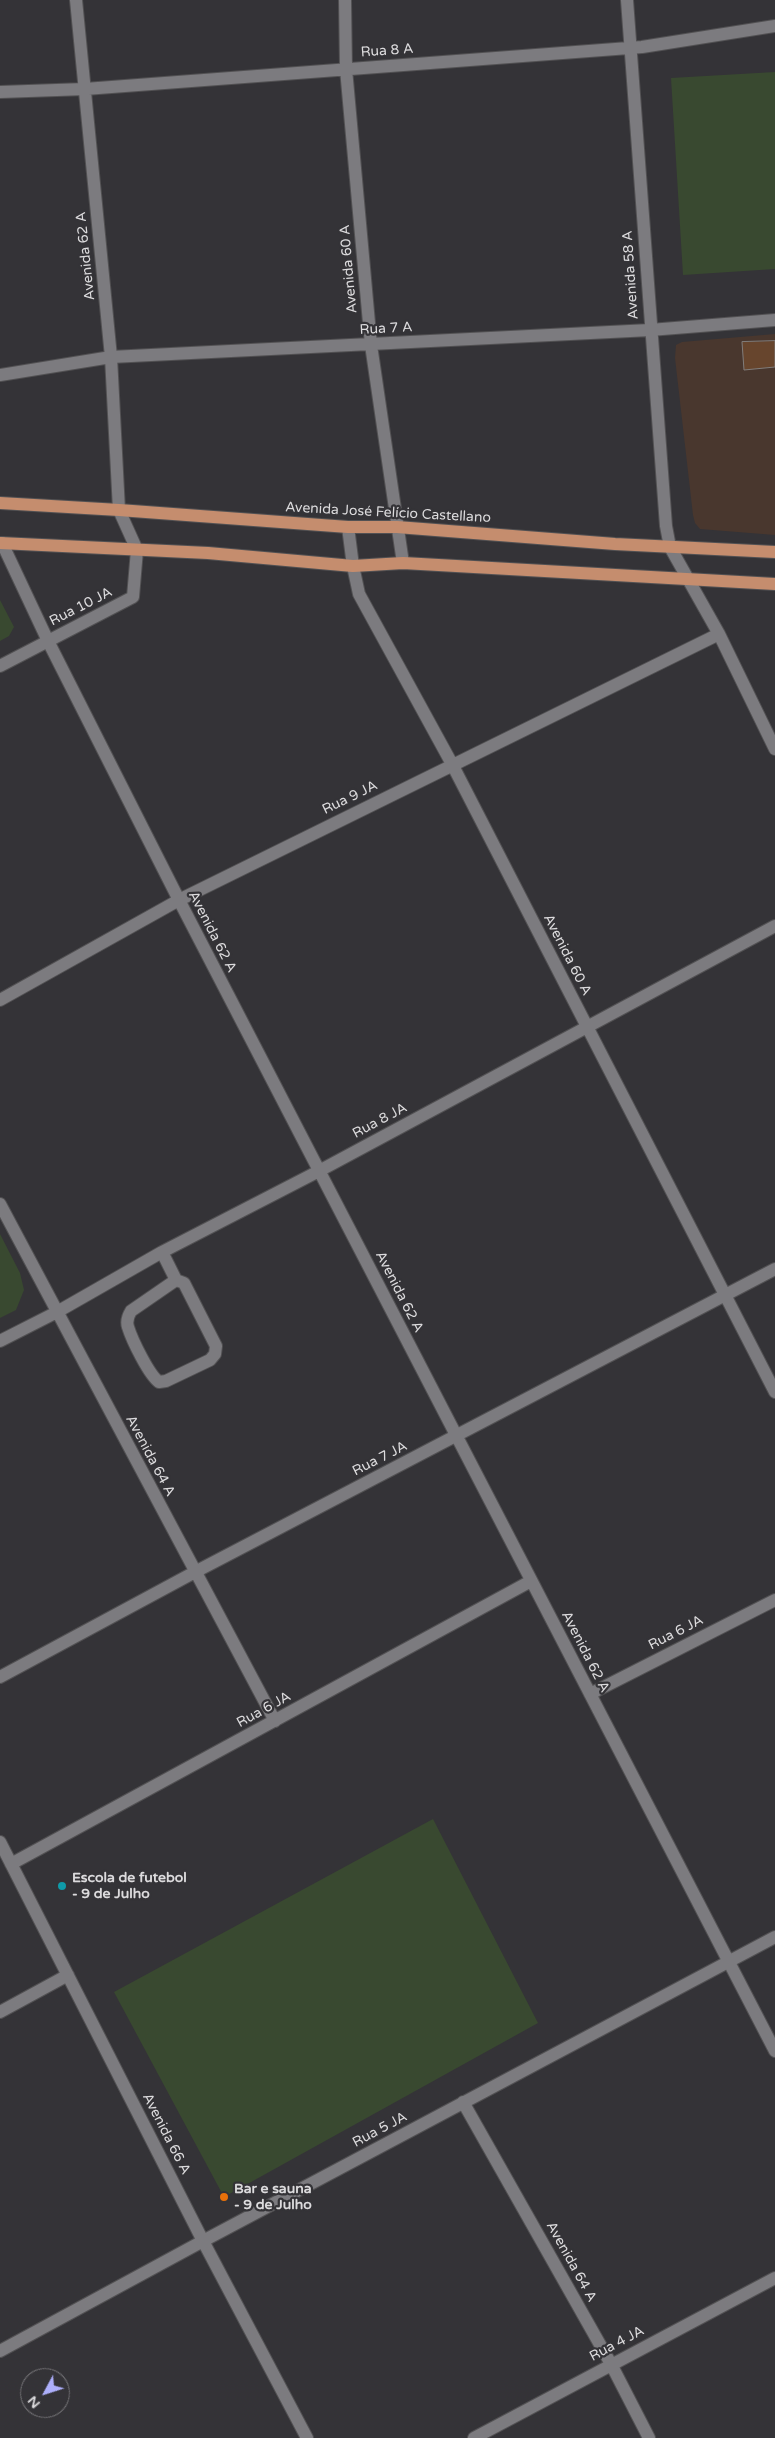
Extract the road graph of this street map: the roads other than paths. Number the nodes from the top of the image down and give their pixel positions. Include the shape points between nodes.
1 (76, 0) edge
2 (345, 0) edge
3 (627, 0) edge
4 (775, 26) edge
5 (630, 47) junction
6 (346, 69) junction
7 (85, 89) junction
8 (0, 92) edge
9 (775, 320) edge
10 (650, 330) junction
11 (371, 345) junction
12 (111, 358) junction
13 (0, 375) edge
14 (0, 503) edge
15 (120, 510) junction
16 (348, 527) junction
17 (397, 527) junction
18 (1, 543) edge
19 (670, 547) junction
20 (137, 550) junction
21 (775, 552) edge
22 (403, 564) junction
23 (353, 566) junction
24 (690, 580) junction
25 (775, 584) edge
26 (719, 634) junction
27 (48, 641) junction
28 (0, 666) edge
29 (775, 750) edge
30 (452, 764) junction
31 (179, 900) junction
32 (775, 926) edge
33 (0, 1000) edge
34 (587, 1026) junction
35 (319, 1171) junction
36 (0, 1204) edge
37 (162, 1252) junction
38 (775, 1269) edge
39 (176, 1280) junction
40 (725, 1295) junction
41 (57, 1312) junction
42 (0, 1341) edge
43 (775, 1392) edge
44 (457, 1437) junction
45 (195, 1572) junction
46 (531, 1581) junction
47 (775, 1600) edge
48 (0, 1677) edge
49 (590, 1694) junction
50 (275, 1721) junction
51 (0, 1842) edge
52 (11, 1864) junction
53 (775, 1937) edge
54 (728, 1961) junction
55 (68, 1975) junction
56 (0, 2012) edge
57 (775, 2051) edge
58 (464, 2102) junction
59 (203, 2241) junction
60 (775, 2278) edge
61 (0, 2351) edge
62 (611, 2364) junction
63 (307, 2438) edge
64 (474, 2438) edge
65 (649, 2438) edge

1 - 7 street, Avenida 62 A
2 - 6 street, Avenida 60 A
3 - 5 street, Avenida 58 A
4 - 5 street, Rua 8 A
5 - 6 street, Rua 8 A
5 - 10 street, Avenida 58 A
6 - 7 street, Rua 8 A
6 - 11 street, Avenida 60 A
7 - 8 street, Rua 8 A
7 - 12 street, Avenida 62 A
9 - 10 street, Rua 7 A
10 - 11 street, Rua 7 A
10 - 19 street, Avenida 58 A
11 - 12 street, Rua 7 A
11 - 17 street, Avenida 60 A
12 - 13 street, Rua 7 A
12 - 15 street, Avenida 62 A
14 - 15 main road, Avenida José Felício Castellano
15 - 16 main road, Avenida José Felício Castellano
15 - 20 street, Avenida 62 A
16 - 17 main road, Avenida José Felício Castellano
16 - 23 street, Avenida 60 A
17 - 19 main road, Avenida José Felício Castellano
17 - 22 street, Avenida 60 A
18 - 20 main road
18 - 27 street, Avenida 62 A
19 - 21 main road, Avenida José Felício Castellano
19 - 24 street
20 - 23 main road
20 - 27 street, Rua 10 JA via 133,597
22 - 23 main road
22 - 24 main road
23 - 30 street, Avenida 60 A via 359,594
24 - 25 main road
24 - 26 street
26 - 29 street
26 - 30 street, Rua 9 JA
27 - 28 street, Rua 10 JA
27 - 31 street, Avenida 62 A
30 - 31 street, Rua 9 JA
30 - 34 street, Avenida 60 A
31 - 33 street, Rua 9 JA
31 - 35 street, Avenida 62 A
32 - 34 street, Rua 8 JA
34 - 35 street, Rua 8 JA
34 - 40 street, Avenida 60 A
35 - 37 street, Rua 8 JA
35 - 44 street, Avenida 62 A
36 - 41 street, Avenida 64 A
37 - 39 street
37 - 41 street, Rua 8 JA
38 - 40 street, Rua 7 JA
39 - 39 street via 184,1283 189,1292 216,1346 215,1354 210,1360 160,1382 153,1378 127,1318 131,1311
40 - 43 street, Avenida 60 A
40 - 44 street, Rua 7 JA
41 - 42 street, Rua 8 JA
41 - 45 street, Avenida 64 A
44 - 45 street, Rua 7 JA
44 - 46 street, Avenida 62 A
45 - 48 street, Rua 7 JA
45 - 50 street, Avenida 64 A
46 - 49 street, Avenida 62 A
46 - 50 street, Rua 6 JA
47 - 49 street, Rua 6 JA
49 - 54 street, Avenida 62 A
50 - 52 street, Rua 6 JA
51 - 52 street, Avenida 66 A
52 - 55 street, Avenida 66 A
53 - 54 street, Rua 5 JA
54 - 57 street, Avenida 62 A
54 - 58 street, Rua 5 JA
55 - 56 street
55 - 59 street, Avenida 66 A
58 - 59 street, Rua 5 JA
58 - 62 street, Avenida 64 A
59 - 61 street, Rua 5 JA
59 - 63 street, Avenida 66 A
60 - 62 street, Rua 4 JA
62 - 64 street, Rua 4 JA
62 - 65 street, Avenida 64 A

